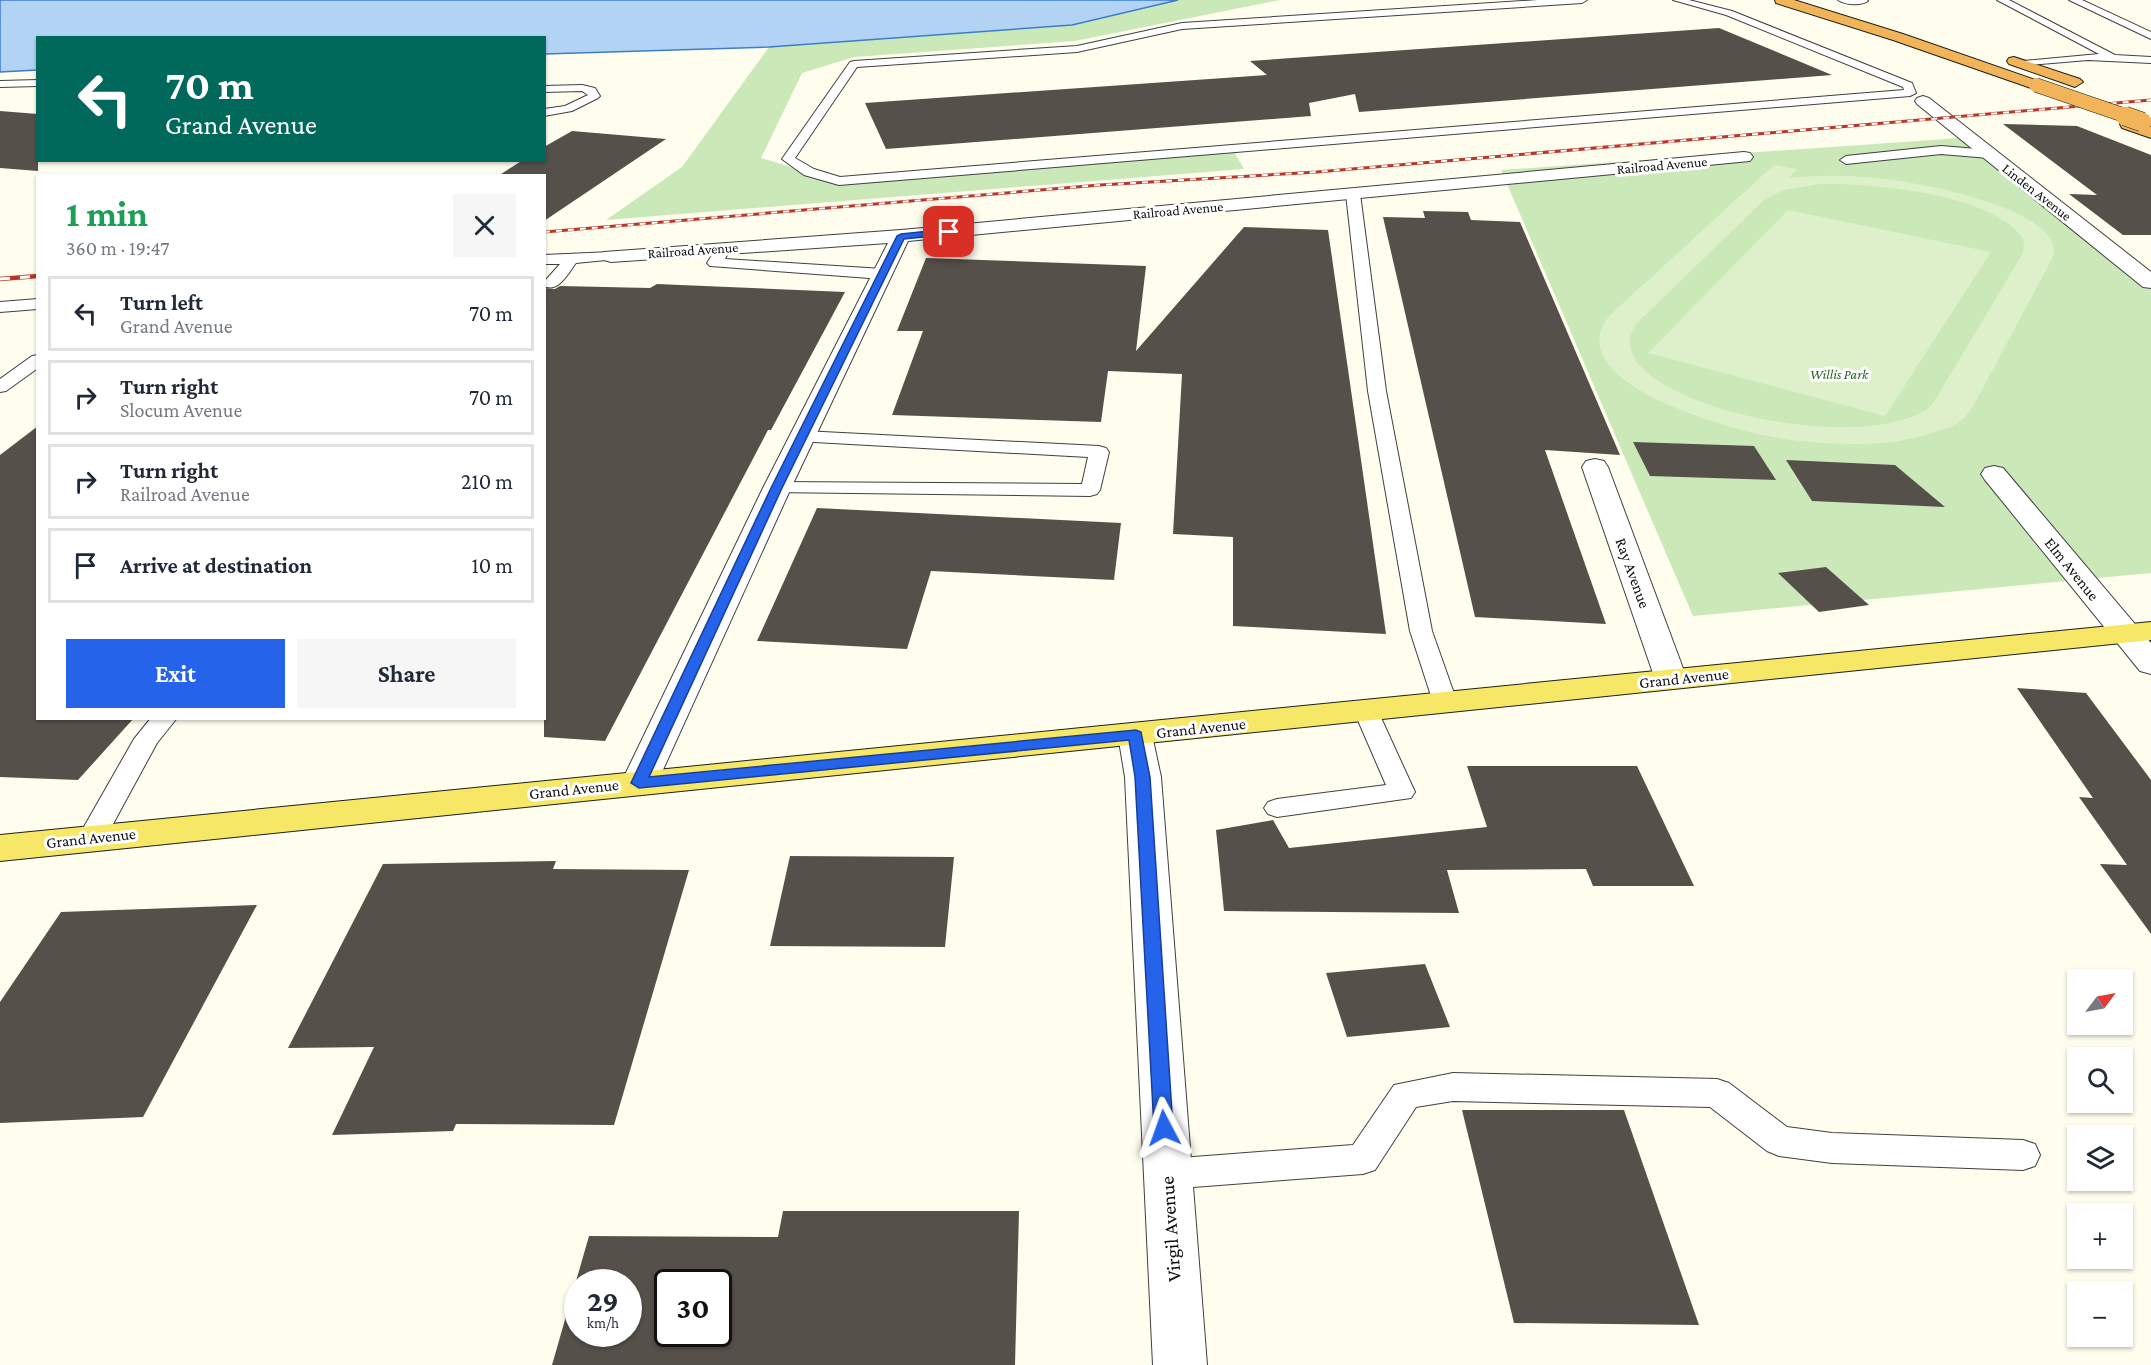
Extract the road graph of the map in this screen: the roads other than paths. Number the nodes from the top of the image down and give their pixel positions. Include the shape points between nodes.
1 (1460, 0) edge
2 (1582, 0) edge
3 (1678, 0) edge
4 (1781, 0) edge
5 (1824, 0) edge
6 (1844, 0) edge
7 (2002, 0) edge
8 (2074, 0) edge
9 (1863, 2) dead end
10 (1386, 13) junction
11 (1937, 35) dead end
12 (2151, 36) edge
13 (2101, 46) junction
14 (2115, 46) dead end
15 (2000, 56) dead end
16 (2114, 58) junction
17 (2151, 60) edge
18 (2023, 64) junction
19 (36, 83) edge
20 (0, 84) edge
21 (546, 89) edge
22 (1923, 101) dead end
23 (546, 113) edge
24 (2145, 123) edge
25 (1989, 154) junction
26 (1744, 157) dead end
27 (1846, 160) dead end
28 (1353, 194) junction
29 (901, 236) junction
30 (723, 249) junction
31 (611, 256) joint
32 (572, 258) junction
33 (546, 260) edge
34 (883, 274) junction
35 (2151, 282) edge
36 (551, 284) dead end
37 (36, 304) edge
38 (0, 307) edge
39 (36, 361) edge
40 (0, 387) edge
41 (802, 437) junction
42 (1595, 467) dead end
43 (1994, 474) dead end
44 (777, 488) junction
45 (2138, 632) edge
46 (2151, 664) edge
47 (1671, 679) junction
48 (1445, 702) junction
49 (1365, 709) junction
50 (163, 720) edge
51 (1136, 735) junction
52 (639, 783) junction
53 (1277, 808) dead end
54 (91, 839) junction
55 (0, 848) edge
56 (2022, 1155) dead end
57 (1167, 1174) junction
58 (1180, 1365) edge

1 - 10 lane
2 - 10 lane
3 - 10 lane via 1730,13 1908,85 1910,93 839,181 809,172 788,159 854,64 1077,49 1182,26
4 - 24 highway, bridge
5 - 11 highway
6 - 9 lane
7 - 13 lane
8 - 12 lane
13 - 14 lane via 2116,49
13 - 16 lane
15 - 18 highway
16 - 17 lane
16 - 18 lane
18 - 24 highway via 2080,84
19 - 20 lane
21 - 23 lane via 582,88 591,90 594,96 568,109
22 - 25 street, Linden Avenue
25 - 27 lane via 1941,150
25 - 35 street, Linden Avenue
26 - 28 street, Railroad Avenue
28 - 29 street, Railroad Avenue
28 - 48 lane via 1377,391 1421,631
29 - 30 street, Railroad Avenue
29 - 34 street
30 - 31 street, Railroad Avenue
30 - 34 lane via 715,263
31 - 32 lane
32 - 33 lane
32 - 36 lane
34 - 41 street
37 - 38 lane
39 - 40 lane
41 - 44 street
41 - 44 lane via 1099,452 1090,489
42 - 47 street, Ray Avenue
43 - 45 street, Elm Avenue
44 - 52 street
45 - 46 street, Elm Avenue
45 - 47 main road, Grand Avenue
47 - 48 main road, Grand Avenue
48 - 49 main road, Grand Avenue
49 - 51 main road, Grand Avenue
49 - 53 lane via 1402,792
50 - 54 lane via 147,739
51 - 52 main road, Grand Avenue
51 - 57 street, Virgil Avenue via 1143,777
52 - 54 main road, Grand Avenue
54 - 55 main road, Grand Avenue
56 - 57 lane via 1832,1148 1779,1142 1717,1093 1453,1087 1406,1095 1363,1159
57 - 58 street, Virgil Avenue

